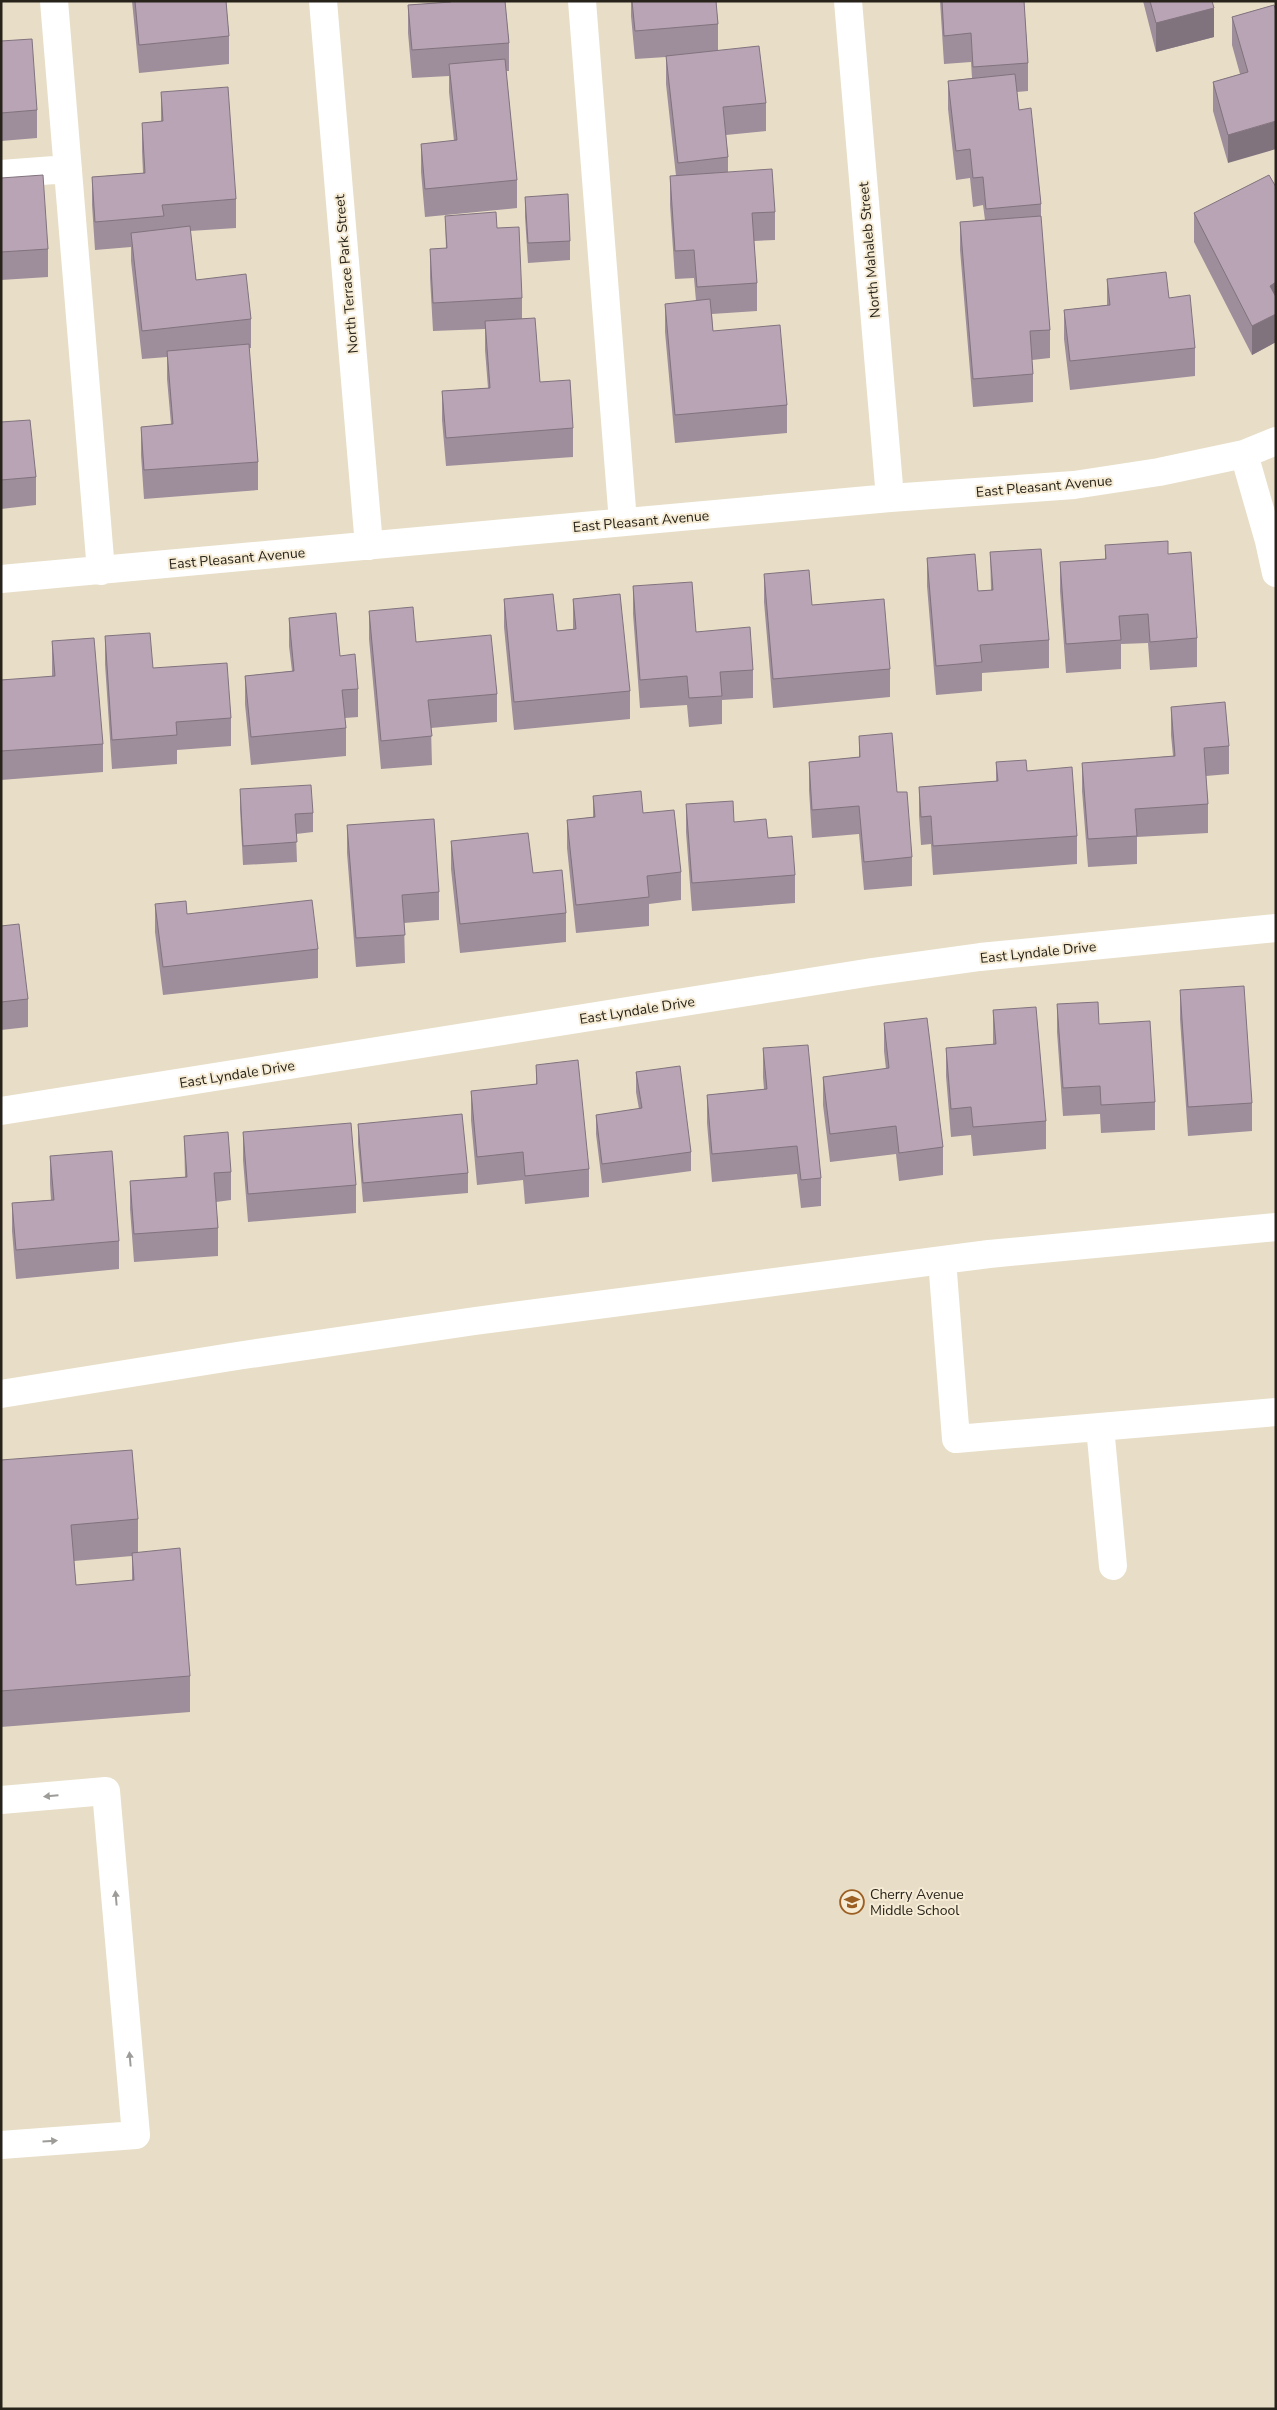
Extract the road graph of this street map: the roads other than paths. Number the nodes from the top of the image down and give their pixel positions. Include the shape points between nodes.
1 (54, 1) edge
2 (323, 1) edge
3 (582, 1) edge
4 (848, 1) edge
5 (68, 168) junction
6 (1, 174) edge
7 (1276, 441) edge
8 (1244, 454) junction
9 (890, 498) junction
10 (623, 522) junction
11 (369, 546) junction
12 (101, 570) junction
13 (1276, 573) edge
14 (1, 580) edge
15 (1276, 928) edge
16 (1, 1111) edge
17 (1276, 1227) edge
18 (942, 1260) junction
19 (1, 1394) edge
20 (1276, 1412) edge
21 (1100, 1427) junction
22 (1113, 1566) dead end
23 (1, 1800) edge
24 (1, 2145) edge

1 - 5 street
2 - 11 street, North Terrace Park Street
3 - 10 street
4 - 9 street, North Mahaleb Street
5 - 6 street
5 - 12 street
7 - 8 street, East Pleasant Avenue
8 - 9 street, East Pleasant Avenue via 1074,485
8 - 13 street
9 - 10 street, East Pleasant Avenue
10 - 11 street, East Pleasant Avenue
11 - 12 street, East Pleasant Avenue
12 - 14 street, East Pleasant Avenue
15 - 16 street, East Lyndale Drive via 980,957 872,972
17 - 18 street
18 - 19 street via 475,1321
18 - 21 street via 956,1439
20 - 21 street
21 - 22 street
24 -> 23 street via 136,2135 106,1792

